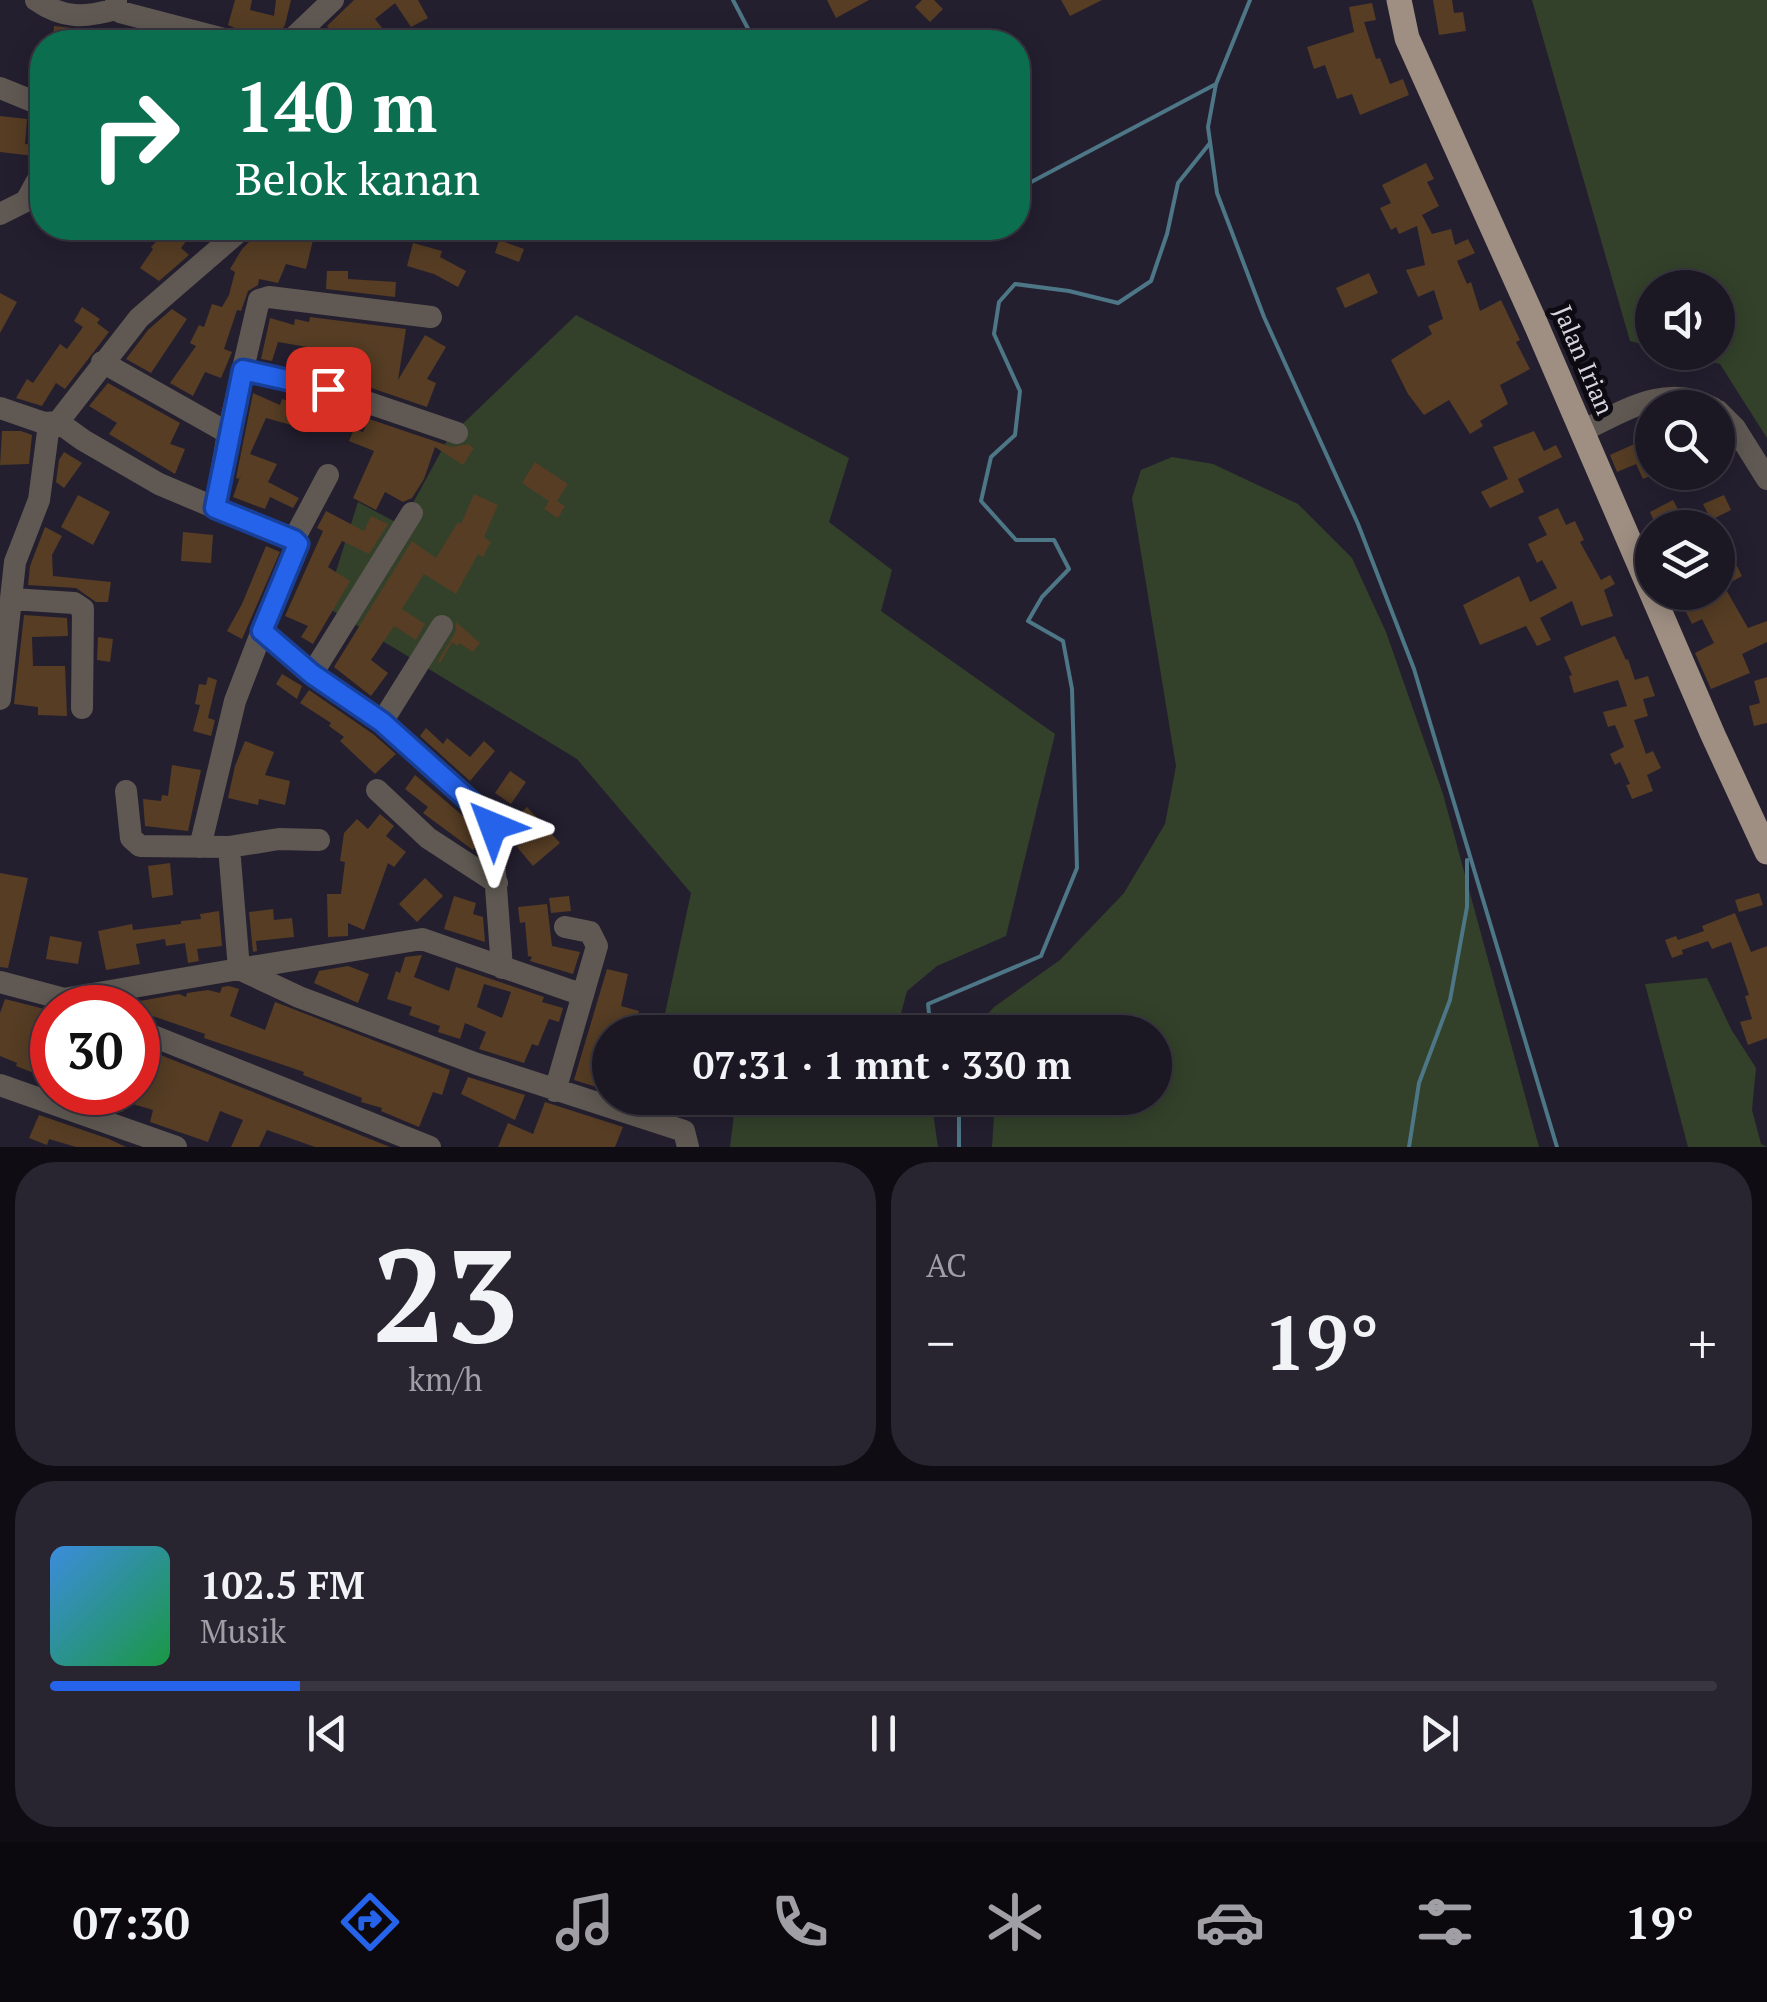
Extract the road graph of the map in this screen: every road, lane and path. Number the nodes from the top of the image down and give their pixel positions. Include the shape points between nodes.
1 (36, 0) edge
2 (333, 0) edge
3 (1399, 0) edge
4 (116, 4) edge
5 (197, 30) edge
6 (302, 30) edge
7 (0, 88) edge
8 (30, 99) edge
9 (30, 194) edge
10 (0, 214) edge
11 (229, 240) edge
12 (431, 317) dead end
13 (102, 362) junction
14 (243, 370) junction
15 (0, 408) edge
16 (1635, 409) edge
17 (53, 423) junction
18 (1735, 428) edge
19 (1582, 431) junction
20 (228, 433) junction
21 (457, 433) dead end
22 (328, 475) dead end
23 (1767, 480) edge
24 (215, 508) junction
25 (412, 513) dead end
26 (294, 540) junction
27 (8, 606) edge
28 (442, 626) dead end
29 (262, 631) junction
30 (312, 674) junction
31 (0, 699) edge
32 (82, 708) dead end
33 (382, 722) junction
34 (376, 790) dead end
35 (126, 791) dead end
36 (319, 840) dead end
37 (200, 847) junction
38 (229, 847) junction
39 (1767, 852) edge
40 (496, 883) junction
41 (565, 926) dead end
42 (502, 968) junction
43 (239, 969) junction
44 (1, 986) edge
45 (160, 986) edge
46 (30, 992) edge
47 (583, 995) junction
48 (160, 1039) edge
49 (0, 1086) edge
50 (555, 1091) junction
51 (176, 1147) edge
52 (430, 1147) edge
53 (688, 1147) edge

1 - 4 street via 71,16
2 - 6 street
3 - 19 main road, Jalan Irian via 1407,38
4 - 5 street
7 - 8 street
9 - 10 street
11 - 13 street via 139,318
12 - 14 street via 263,298 255,307
13 - 17 street
13 - 20 street
14 - 20 street
14 - 21 street via 328,389
15 - 17 street
16 - 19 street
17 - 24 street
17 - 27 street
18 - 23 street
19 - 39 main road, Jalan Irian
20 - 24 street
22 - 26 street
24 - 26 street
25 - 30 street
26 - 29 street via 297,550
27 - 31 street
27 - 32 street via 74,603 83,610
28 - 33 street
29 - 30 street
29 - 37 street via 235,701
30 - 33 street
33 - 40 street via 491,820
34 - 40 street via 428,838
35 - 37 street via 136,845
36 - 38 street
37 - 38 street
38 - 43 street
40 - 42 street
41 - 47 street via 596,940
42 - 43 street via 422,939
42 - 47 street
43 - 45 street
43 - 50 street
44 - 46 street
47 - 50 street
48 - 52 street
49 - 51 street
50 - 53 street via 673,1125 684,1132

